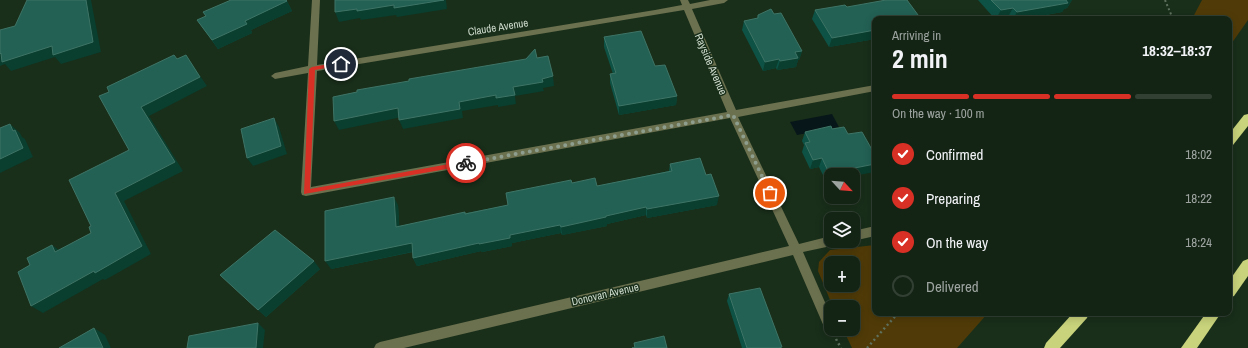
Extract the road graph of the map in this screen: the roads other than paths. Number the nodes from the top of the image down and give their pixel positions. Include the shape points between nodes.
1 (316, 0) edge
2 (724, 0) edge
3 (685, 4) edge
4 (312, 69) junction
5 (274, 76) dead end
6 (872, 89) edge
7 (733, 115) junction
8 (1248, 118) edge
9 (1232, 138) edge
10 (872, 232) edge
11 (860, 234) edge
12 (824, 243) edge
13 (796, 249) junction
14 (1248, 265) edge
15 (1232, 288) edge
16 (824, 313) edge
17 (1079, 316) edge
18 (1212, 316) edge
19 (380, 348) edge
20 (1051, 348) edge
21 (1188, 348) edge

1 - 4 street
2 - 3 street, Claude Avenue
3 - 4 street, Claude Avenue
3 - 7 street, Rayside Avenue
4 - 5 street, Claude Avenue
4 - 7 street via 306,192
6 - 7 street
7 - 13 street, Rayside Avenue
8 - 9 highway
10 - 11 street
12 - 13 street, Donovan Avenue
13 - 16 street, Rayside Avenue
13 - 19 street, Donovan Avenue
14 - 15 highway
17 - 20 highway
18 - 21 highway

